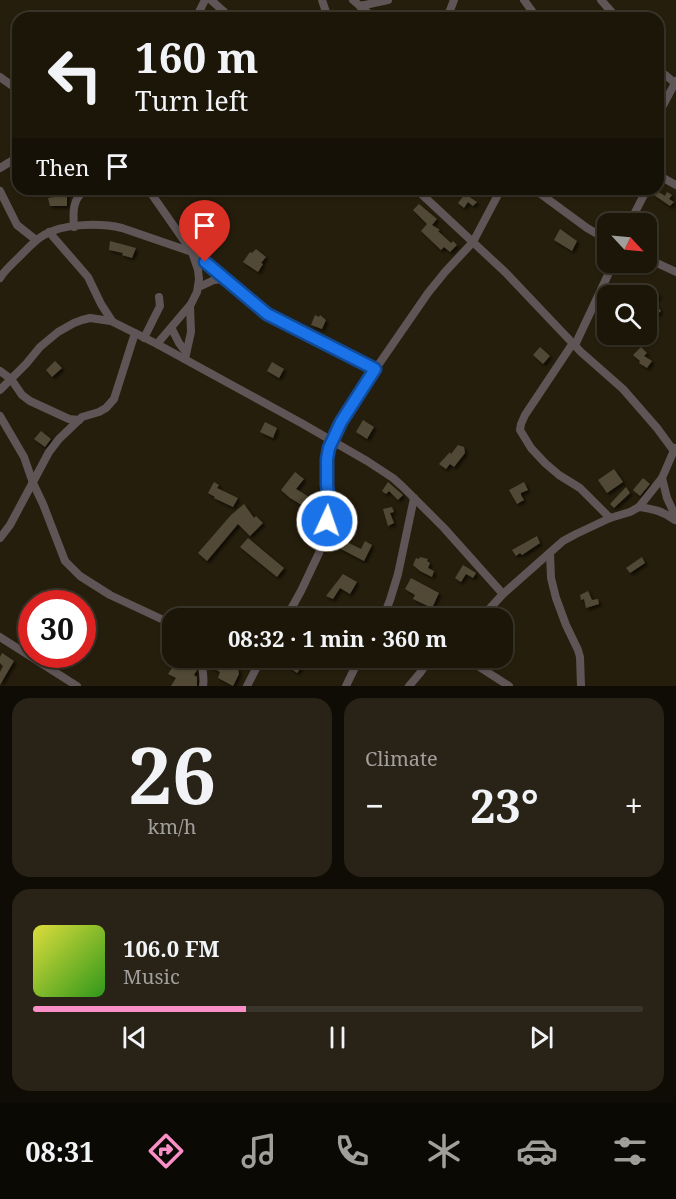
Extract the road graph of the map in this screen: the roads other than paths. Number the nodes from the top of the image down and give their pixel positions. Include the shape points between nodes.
1 (212, 0) edge
2 (353, 0) edge
3 (368, 0) edge
4 (388, 0) edge
5 (601, 0) edge
6 (360, 6) junction
7 (225, 12) edge
8 (367, 12) edge
9 (612, 12) edge
10 (676, 82) edge
11 (664, 104) edge
12 (0, 192) edge
13 (79, 195) edge
14 (152, 195) edge
15 (422, 195) edge
16 (498, 195) edge
17 (542, 195) edge
18 (644, 195) edge
19 (635, 213) edge
20 (74, 227) junction
21 (49, 232) junction
22 (597, 233) edge
23 (36, 240) junction
24 (473, 242) junction
25 (192, 252) junction
26 (657, 263) edge
27 (676, 272) edge
28 (609, 273) edge
29 (0, 278) edge
30 (227, 279) junction
31 (199, 287) junction
32 (159, 297) dead end
33 (190, 306) junction
34 (113, 322) junction
35 (172, 329) junction
36 (135, 333) junction
37 (144, 338) junction
38 (158, 344) junction
39 (574, 344) junction
40 (185, 356) junction
41 (375, 369) junction
42 (0, 371) edge
43 (10, 379) junction
44 (0, 390) edge
45 (0, 416) edge
46 (79, 420) junction
47 (332, 441) junction
48 (675, 449) edge
49 (662, 478) junction
50 (33, 483) junction
51 (414, 498) junction
52 (639, 507) junction
53 (610, 518) junction
54 (676, 519) edge
55 (0, 538) edge
56 (550, 553) junction
57 (503, 594) junction
58 (292, 608) edge
59 (387, 608) edge
60 (490, 608) edge
61 (162, 619) edge
62 (0, 637) edge
63 (202, 668) edge
64 (256, 668) edge
65 (355, 668) edge
66 (423, 668) edge
67 (481, 668) edge
68 (77, 686) edge
69 (203, 686) edge
70 (247, 686) edge
71 (346, 686) edge
72 (408, 686) edge
73 (509, 686) edge
74 (581, 686) edge

1 - 7 street
2 - 6 street
3 - 6 street
4 - 6 street
5 - 9 street
6 - 8 street
10 - 11 street
12 - 23 street via 17,225
13 - 20 street via 73,212
14 - 25 street
15 - 24 street
16 - 24 street
17 - 22 street
18 - 19 street
20 - 21 street
20 - 25 street via 117,227
21 - 23 street
21 - 34 street via 88,277
23 - 29 street
24 - 39 street
24 - 41 street via 428,293
25 - 30 street
25 - 31 street
26 - 27 street
28 - 39 street
30 - 31 street
30 - 41 street via 267,314
31 - 33 street
32 - 37 street via 160,306
33 - 35 street
33 - 40 street
34 - 36 street
34 - 43 street via 90,318 74,323 48,339
35 - 38 street
35 - 40 street
36 - 37 street
36 - 46 street via 114,399 99,412
37 - 38 street
38 - 40 street
39 - 48 street via 623,389
39 - 53 street via 540,390 520,430 545,463 580,488
40 - 47 street
41 - 47 street
42 - 43 street
43 - 44 street
43 - 46 street via 30,401
45 - 50 street via 21,451
46 - 50 street via 48,452
47 - 51 street via 393,478
47 - 58 street via 327,459 330,508 324,536
48 - 49 street
49 - 52 street
49 - 54 street
50 - 55 street
50 - 61 street via 67,564 110,595
51 - 57 street
51 - 59 street
52 - 53 street
52 - 54 street
53 - 56 street via 568,538
56 - 57 street
56 - 74 street via 556,598 580,657
57 - 60 street
62 - 68 street
63 - 69 street
64 - 70 street
65 - 71 street
66 - 72 street
67 - 73 street

